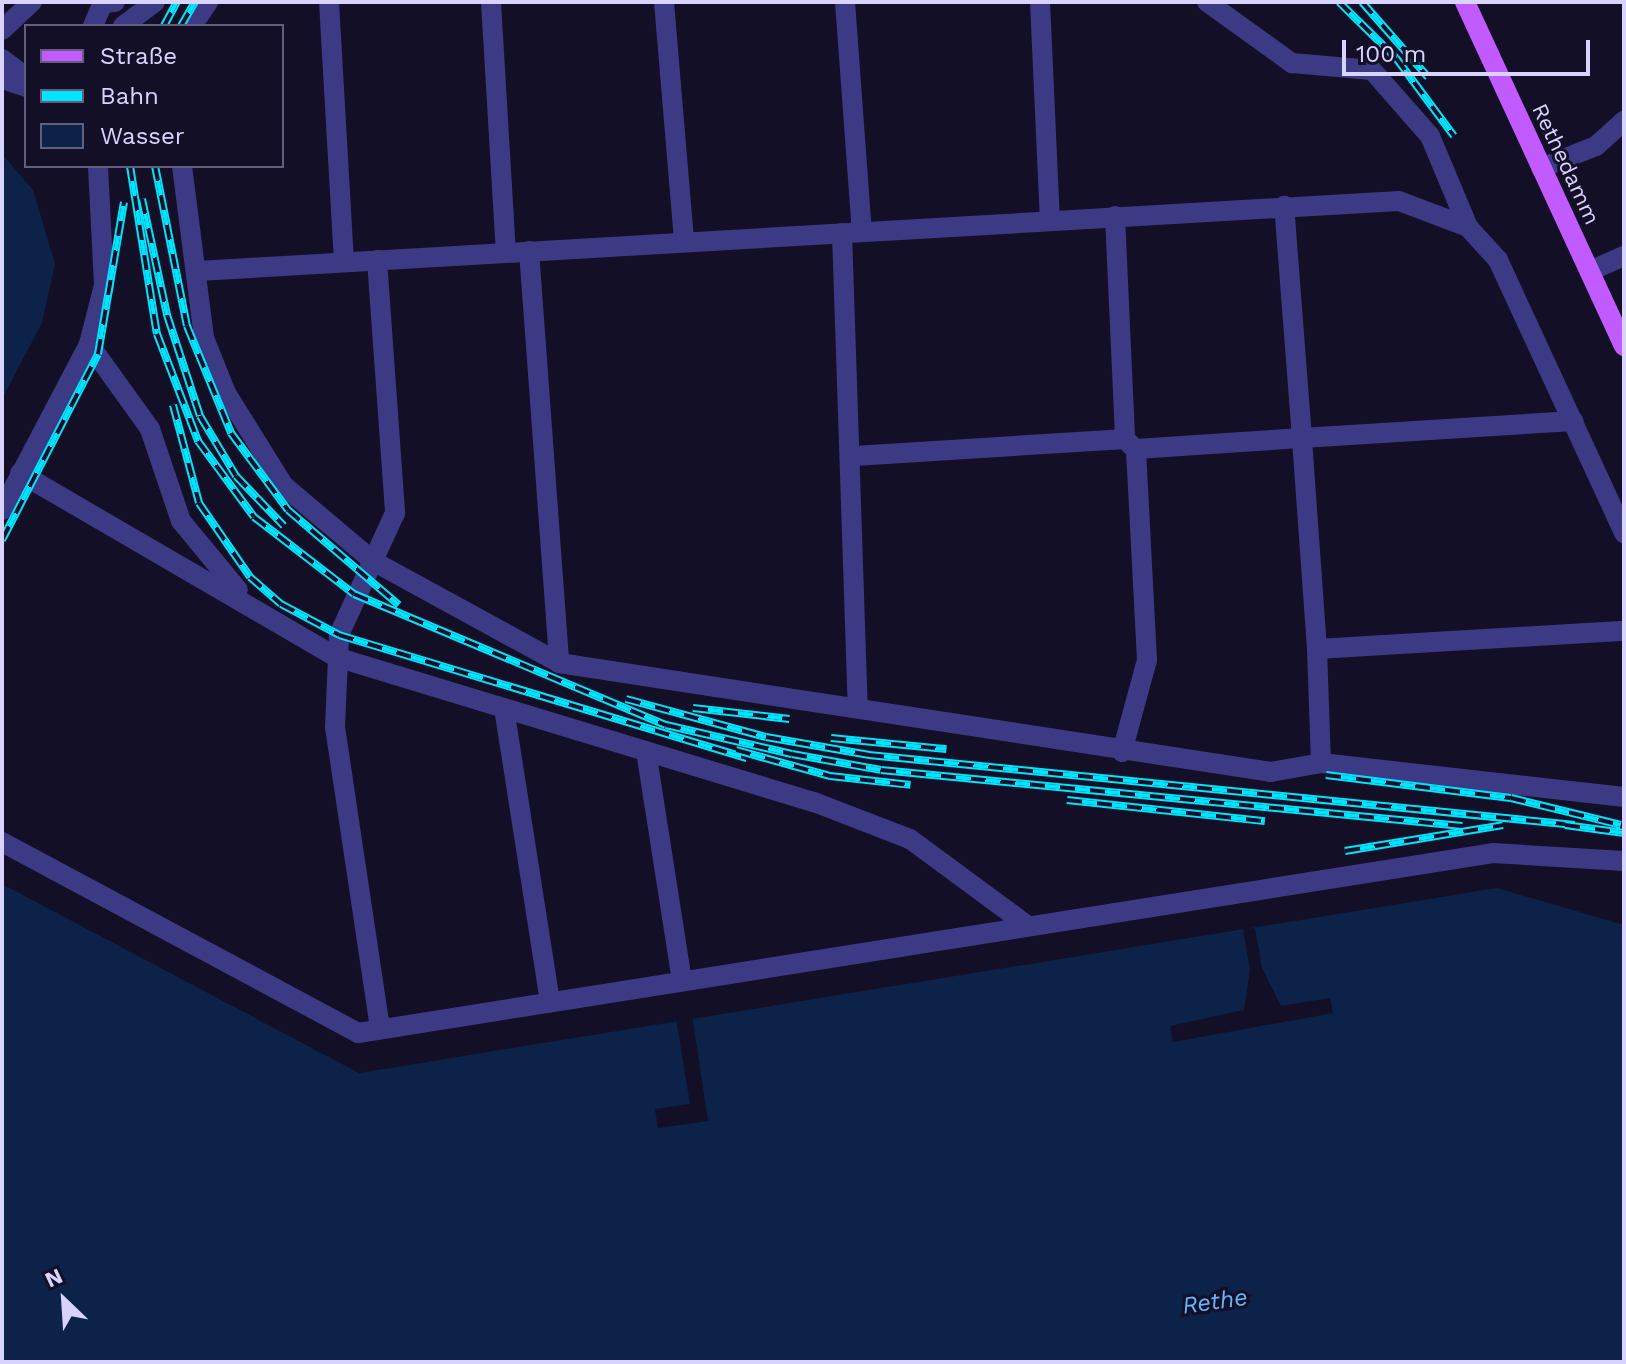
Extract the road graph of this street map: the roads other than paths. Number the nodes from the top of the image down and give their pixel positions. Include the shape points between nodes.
1 (32, 2) edge
2 (115, 2) edge
3 (155, 2) edge
4 (208, 2) edge
5 (329, 2) edge
6 (491, 2) edge
7 (664, 2) edge
8 (845, 2) edge
9 (1040, 2) edge
10 (1207, 2) edge
11 (1465, 2) edge
12 (94, 24) edge
13 (126, 24) edge
14 (193, 24) edge
15 (2, 30) edge
16 (2, 59) edge
17 (24, 76) edge
18 (2, 79) edge
19 (24, 86) edge
20 (1624, 121) edge
21 (98, 168) edge
22 (182, 168) edge
23 (1541, 168) junction
24 (1284, 206) junction
25 (1115, 216) junction
26 (1050, 220) junction
27 (1468, 227) junction
28 (852, 232) junction
29 (684, 242) junction
30 (529, 251) junction
31 (506, 253) junction
32 (1624, 256) edge
33 (377, 260) junction
34 (344, 262) junction
35 (198, 271) junction
36 (1590, 271) junction
37 (89, 344) junction
38 (1624, 346) edge
39 (1573, 421) junction
40 (1302, 438) junction
41 (1130, 444) junction
42 (854, 456) junction
43 (20, 473) junction
44 (2, 510) edge
45 (1624, 533) edge
46 (373, 561) junction
47 (244, 598) junction
48 (1624, 631) edge
49 (1317, 649) junction
50 (336, 657) junction
51 (559, 663) junction
52 (858, 703) junction
53 (504, 708) junction
54 (646, 751) junction
55 (1122, 752) junction
56 (1321, 763) junction
57 (1624, 797) edge
58 (2, 842) edge
59 (1624, 861) edge
60 (1028, 926) junction
61 (682, 981) junction
62 (550, 1002) junction
63 (380, 1029) junction

1 - 15 lane
2 - 12 lane via 103,3
3 - 13 lane
4 - 14 lane
5 - 34 lane
6 - 31 lane
7 - 29 lane
8 - 28 lane
9 - 26 lane
10 - 27 lane via 1292,63 1372,70 1430,136
11 - 23 main road, Rethedamm
16 - 17 lane
18 - 19 lane
20 - 23 lane via 1596,146
21 - 37 lane via 104,285
22 - 35 lane
23 - 36 main road, Rethedamm
24 - 25 lane
24 - 27 lane via 1399,201
24 - 40 lane
25 - 26 lane
25 - 41 lane
26 - 28 lane
27 - 39 lane via 1518,294
28 - 29 lane
28 - 42 lane
29 - 30 lane
30 - 31 lane
30 - 51 lane
31 - 33 lane
32 - 36 lane
33 - 34 lane
33 - 46 lane via 395,513
34 - 35 lane
35 - 46 lane via 204,338 250,437 284,486
36 - 38 main road, Rethedamm
37 - 43 lane
37 - 47 lane via 150,429 181,521
39 - 40 lane
39 - 45 lane
40 - 41 lane
40 - 49 lane
41 - 42 lane
41 - 55 lane via 1147,660
42 - 52 lane
43 - 44 lane
43 - 47 lane
46 - 50 lane via 354,594
46 - 51 lane
47 - 50 lane
48 - 49 lane
49 - 56 lane
50 - 53 lane
50 - 63 lane via 335,727
51 - 52 lane
52 - 55 lane
53 - 54 lane
53 - 62 lane
54 - 60 lane via 910,839
54 - 61 lane
55 - 56 lane via 1271,772
56 - 57 lane
58 - 63 lane via 358,1033
59 - 60 lane via 1493,853
60 - 61 lane
61 - 62 lane
62 - 63 lane

